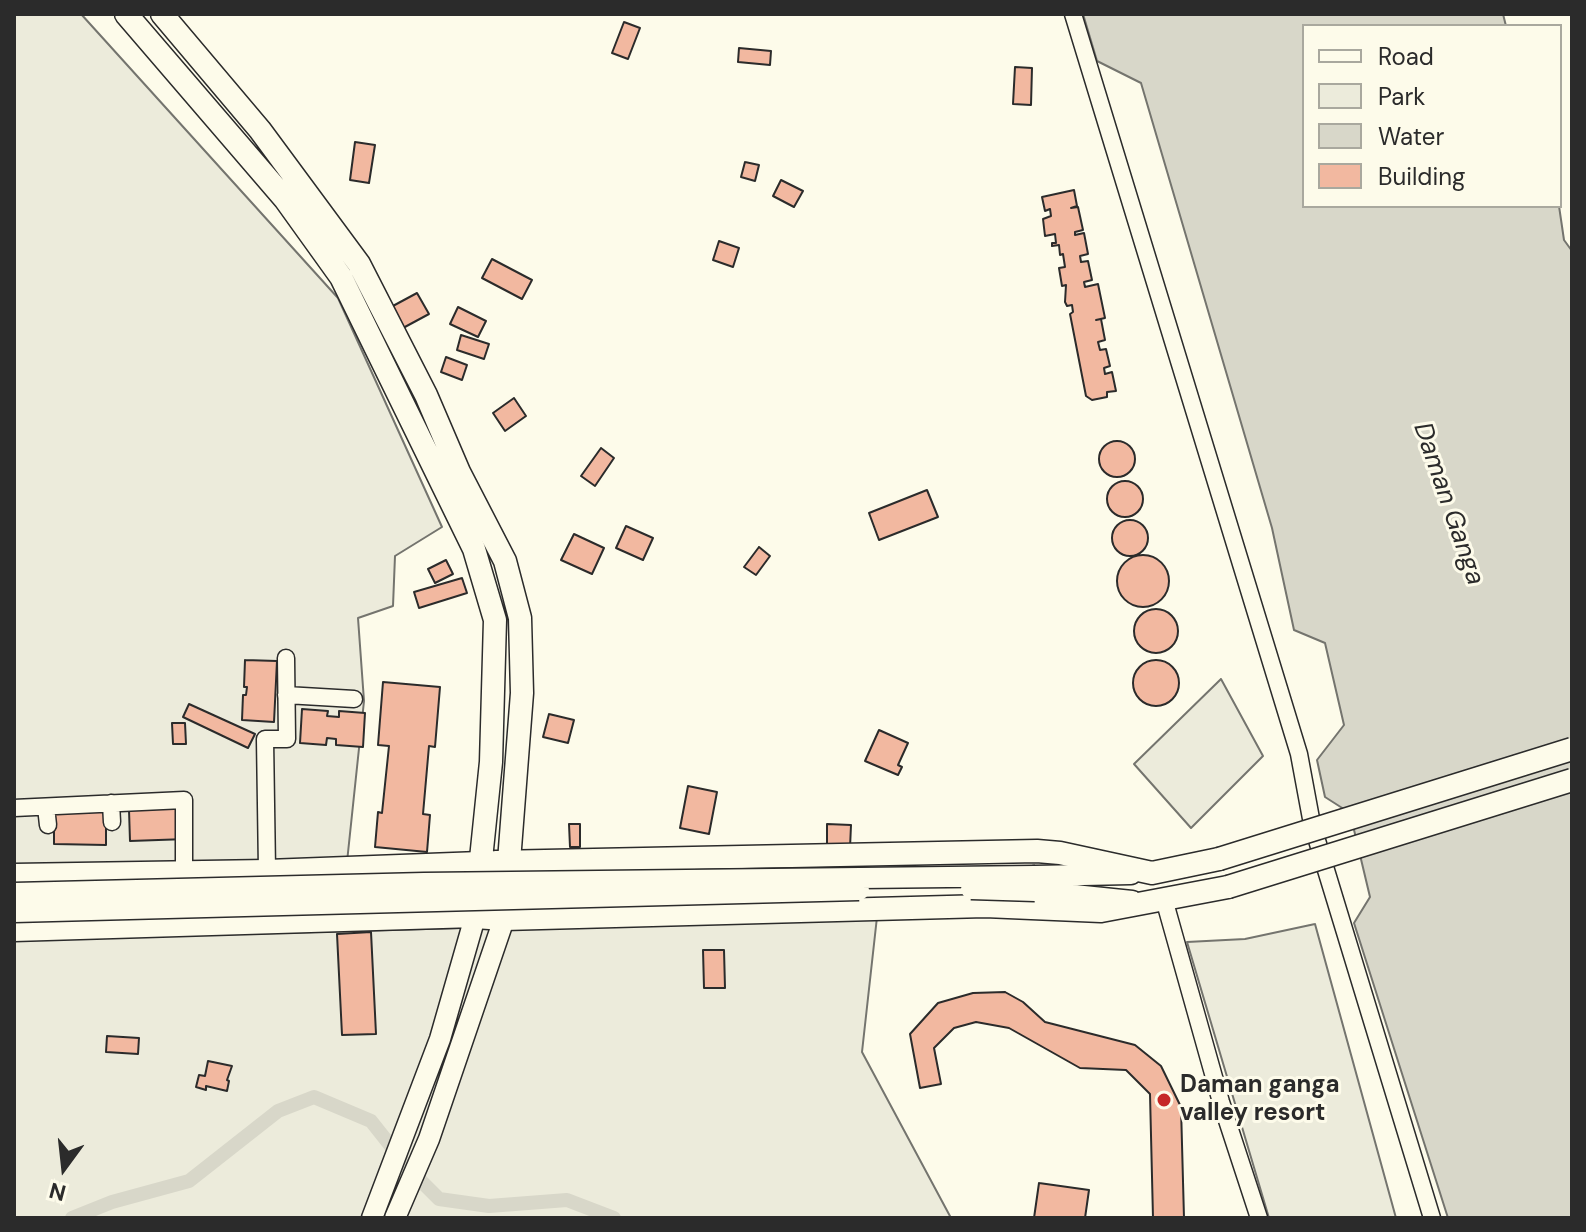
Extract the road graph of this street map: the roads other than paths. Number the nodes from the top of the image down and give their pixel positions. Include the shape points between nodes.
1 (126, 14) edge
2 (162, 14) edge
3 (1073, 14) edge
4 (286, 658) dead end
5 (286, 695) junction
6 (354, 699) dead end
7 (1572, 749) edge
8 (1572, 780) edge
9 (111, 803) junction
10 (46, 807) junction
11 (14, 808) edge
12 (112, 822) dead end
13 (48, 825) dead end
14 (480, 862) junction
15 (508, 862) junction
16 (267, 870) junction
17 (184, 872) junction
18 (1152, 873) junction
19 (14, 874) edge
20 (1035, 883) junction
21 (14, 893) edge
22 (1164, 899) junction
23 (1140, 902) junction
24 (14, 912) edge
25 (475, 917) junction
26 (504, 919) junction
27 (14, 931) edge
28 (399, 1209) edge
29 (372, 1218) edge
30 (1259, 1218) edge
31 (1432, 1218) edge

1 - 14 highway via 285,199 341,277 474,549 495,620 491,762
2 - 15 highway via 260,130 359,264 505,561 520,618 522,693
3 - 31 street via 1299,754 1312,824
4 - 5 street
5 - 6 street
5 - 16 street via 287,739 265,739
7 - 18 highway, bridge via 1219,859
8 - 22 highway, bridge via 1228,887
9 - 10 street
9 - 12 street
9 - 17 street via 184,800
10 - 11 street
10 - 13 street
14 - 15 highway
14 - 16 main road
14 - 25 highway
15 - 18 highway via 1037,851
15 - 26 highway
16 - 17 main road
17 - 19 main road
18 - 20 main road
20 - 21 main road, bridge via 408,884
20 - 23 main road
20 - 24 main road, bridge
22 - 23 highway
22 - 30 street
23 - 26 highway via 1101,911 985,906
25 - 26 highway
25 - 27 main road
25 - 29 main road via 440,1039
26 - 28 main road via 429,1139

